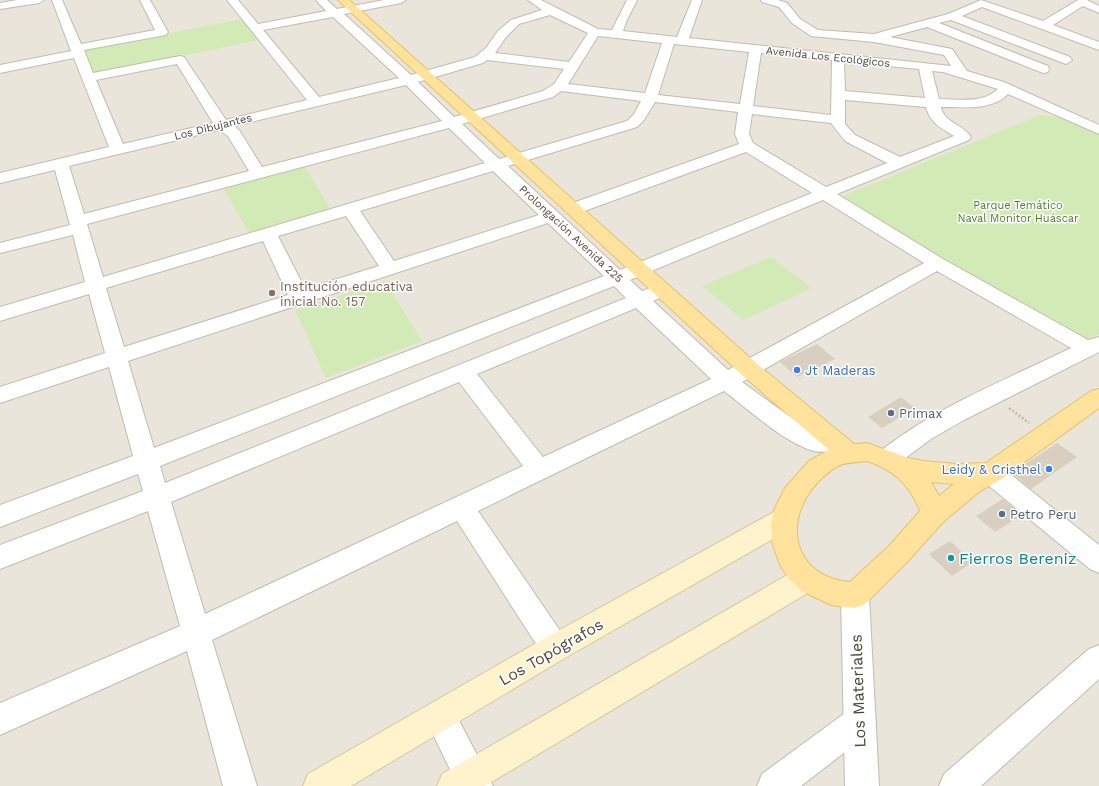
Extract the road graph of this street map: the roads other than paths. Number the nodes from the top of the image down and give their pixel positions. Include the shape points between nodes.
1 (8, 0) edge
2 (38, 0) edge
3 (57, 0) edge
4 (145, 0) edge
5 (232, 0) edge
6 (321, 0) edge
7 (401, 0) edge
8 (533, 0) edge
9 (632, 0) edge
10 (697, 0) edge
11 (766, 0) edge
12 (0, 1) edge
13 (0, 6) edge
14 (343, 7) edge
15 (1099, 10) edge
16 (551, 11) junction
17 (952, 16) junction
18 (928, 23) junction
19 (1045, 25) junction
20 (255, 28) junction
21 (595, 32) junction
22 (616, 35) junction
23 (874, 38) junction
24 (675, 42) junction
25 (1099, 46) edge
26 (1099, 49) edge
27 (755, 50) junction
28 (78, 51) junction
29 (485, 56) junction
30 (838, 58) junction
31 (1066, 60) junction
32 (572, 66) junction
33 (925, 66) junction
34 (0, 69) edge
35 (1043, 69) junction
36 (961, 72) junction
37 (426, 75) junction
38 (1028, 75) dead end
39 (89, 78) junction
40 (409, 80) junction
41 (1006, 85) junction
42 (559, 87) junction
43 (838, 95) junction
44 (649, 98) junction
45 (316, 102) junction
46 (932, 103) junction
47 (745, 109) junction
48 (1099, 115) edge
49 (472, 117) junction
50 (838, 120) junction
51 (451, 122) junction
52 (1080, 122) junction
53 (222, 125) junction
54 (1099, 130) edge
55 (747, 146) junction
56 (118, 150) junction
57 (518, 159) junction
58 (60, 164) junction
59 (901, 164) junction
60 (498, 165) junction
61 (258, 173) junction
62 (0, 178) edge
63 (825, 195) junction
64 (350, 209) junction
65 (573, 209) junction
66 (552, 216) junction
67 (78, 224) junction
68 (268, 234) junction
69 (0, 248) edge
70 (937, 263) junction
71 (390, 269) junction
72 (640, 270) junction
73 (618, 278) junction
74 (96, 286) junction
75 (662, 290) junction
76 (300, 299) junction
77 (640, 299) junction
78 (0, 314) edge
79 (1093, 346) edge
80 (117, 359) junction
81 (749, 369) junction
82 (463, 372) junction
83 (726, 380) junction
84 (0, 395) edge
85 (1099, 397) edge
86 (842, 448) junction
87 (146, 461) junction
88 (895, 462) junction
89 (539, 469) junction
90 (991, 473) junction
91 (156, 497) junction
92 (462, 506) junction
93 (934, 514) junction
94 (0, 516) edge
95 (783, 520) junction
96 (0, 557) edge
97 (1099, 562) edge
98 (806, 579) junction
99 (855, 596) junction
100 (196, 633) junction
101 (555, 648) junction
102 (1099, 660) edge
103 (440, 716) junction
104 (0, 719) edge
105 (860, 721) junction
106 (467, 783) edge
107 (240, 786) edge
108 (320, 786) edge
109 (774, 786) edge
110 (862, 786) edge
111 (956, 786) edge

1 - 12 street
2 - 13 street
3 - 28 street
4 - 28 street via 162,32
5 - 20 street
6 - 14 street, Prolongación Avenida 225
7 - 14 street
8 - 16 street, Avenida Los Ecológicos
9 - 22 street via 620,20
10 - 24 street
11 - 23 street via 783,5 796,21 815,33
14 - 20 street
14 - 37 main road, Prolongación Avenida 225
14 - 40 street, Prolongación Avenida 225
15 - 19 street via 1082,2
16 - 21 street, Avenida Los Ecológicos
16 - 29 street via 515,22
17 - 18 street
17 - 19 street via 982,3
17 - 31 street
18 - 23 street
18 - 35 street
19 - 25 street
20 - 45 street
21 - 22 street, Avenida Los Ecológicos
21 - 32 street
22 - 24 street, Avenida Los Ecológicos
23 - 36 street via 948,52
24 - 27 street, Avenida Los Ecológicos
24 - 44 street
26 - 31 street
27 - 30 street, Avenida Los Ecológicos
27 - 47 street
28 - 34 street
28 - 39 street
29 - 32 street
29 - 37 street, Los Dibujantes
30 - 33 street, Avenida Los Ecológicos
30 - 43 street
31 - 35 street
32 - 42 street
33 - 36 street, Avenida Los Ecológicos
33 - 46 street
35 - 38 street
36 - 41 street, Avenida Los Ecológicos
37 - 40 street, Los Dibujantes
37 - 49 main road, Prolongación Avenida 225
39 - 53 street via 180,60
39 - 56 street
40 - 45 street, Los Dibujantes
40 - 51 street, Prolongación Avenida 225
41 - 46 street via 996,99 989,102
41 - 52 street, Avenida Los Ecológicos
42 - 44 street
42 - 49 street via 548,94
43 - 46 street
43 - 50 street
44 - 47 street
44 - 57 street via 632,124
45 - 53 street, Los Dibujantes
46 - 59 street via 940,121 964,137
47 - 50 street
47 - 55 street via 742,134
48 - 52 street
49 - 51 street
49 - 57 main road, Prolongación Avenida 225
50 - 59 street via 838,125 850,138
51 - 60 street, Prolongación Avenida 225
51 - 61 street
52 - 54 street, Avenida Los Ecológicos
53 - 56 street, Los Dibujantes
53 - 61 street via 234,133
55 - 63 street
55 - 65 street
56 - 58 street, Los Dibujantes
57 - 60 street
57 - 65 main road, Prolongación Avenida 225
58 - 62 street, Los Dibujantes
58 - 67 street
59 - 63 street
60 - 64 street
60 - 66 street, Prolongación Avenida 225
61 - 67 street
63 - 70 street
63 - 72 street
64 - 68 street
64 - 71 street
65 - 72 main road, Prolongación Avenida 225
66 - 71 street
66 - 73 street, Prolongación Avenida 225
67 - 69 street
67 - 74 street
68 - 74 street
68 - 76 street
70 - 79 street
70 - 81 street
71 - 76 street
72 - 73 street
72 - 75 main road, Prolongación Avenida 225
73 - 77 street, Prolongación Avenida 225
73 - 87 street
74 - 78 street
74 - 80 street
75 - 77 street
75 - 81 main road, Prolongación Avenida 225
76 - 80 street
77 - 82 street
77 - 83 street, Prolongación Avenida 225
79 - 88 street via 923,433
80 - 84 street
80 - 87 street
81 - 83 street
81 - 86 main road, Prolongación Avenida 225
82 - 89 street
82 - 91 street
83 - 86 street, Prolongación Avenida 225 via 800,434 815,442
83 - 89 street
85 - 90 main road
86 - 88 main road via 867,452
86 - 95 main road via 795,491
87 - 91 street
87 - 94 street
88 - 90 main road via 933,474
88 - 93 main road via 917,479
89 - 92 street
90 - 93 main road via 964,489
90 - 97 street
91 - 96 street
91 - 100 street
92 - 100 street
92 - 101 street
93 - 99 main road
95 - 98 main road via 785,542 794,563
95 - 101 main road, Los Topógrafos
98 - 99 main road via 829,592
98 - 106 main road
99 - 105 street, Los Materiales
100 - 104 street
100 - 107 street
101 - 103 main road, Los Topógrafos
102 - 111 street
103 - 106 street
103 - 108 main road, Los Topógrafos
105 - 109 street
105 - 110 street, Los Materiales

